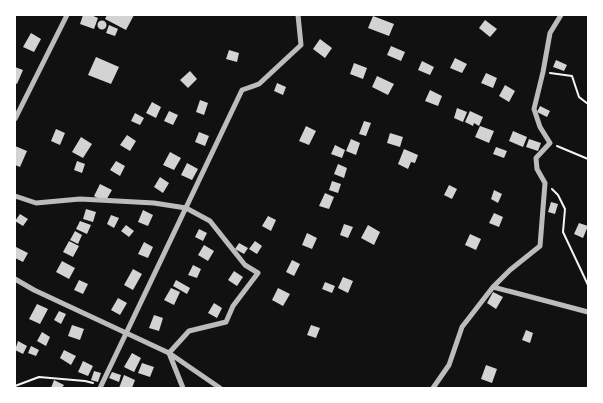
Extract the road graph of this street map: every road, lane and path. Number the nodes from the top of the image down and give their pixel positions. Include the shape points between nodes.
1 (67, 15) edge
2 (298, 15) edge
3 (561, 15) edge
4 (543, 72) junction
5 (588, 104) edge
6 (15, 119) edge
7 (550, 143) junction
8 (588, 159) edge
9 (546, 182) junction
10 (15, 196) edge
11 (186, 208) junction
12 (15, 279) edge
13 (588, 285) edge
14 (493, 287) junction
15 (588, 312) edge
16 (126, 333) junction
17 (169, 353) junction
18 (15, 386) edge
19 (100, 387) edge
20 (183, 388) edge
21 (220, 388) edge
22 (433, 388) edge

1 - 6 street
2 - 11 street via 301,45 259,84 242,90
3 - 4 street via 550,33
4 - 5 path via 572,76 578,97
4 - 7 street via 534,109
7 - 8 path
7 - 9 street via 536,158 537,169
9 - 13 path via 565,209 563,232
9 - 14 street via 540,246
10 - 11 street via 36,203 80,199
11 - 16 street
11 - 17 street via 210,221 245,265 258,273 226,322 189,331
12 - 16 street
14 - 15 street
14 - 22 street via 462,327 449,364
16 - 17 street
16 - 19 street
17 - 20 street
17 - 21 street
18 - 19 path via 39,377 85,381

